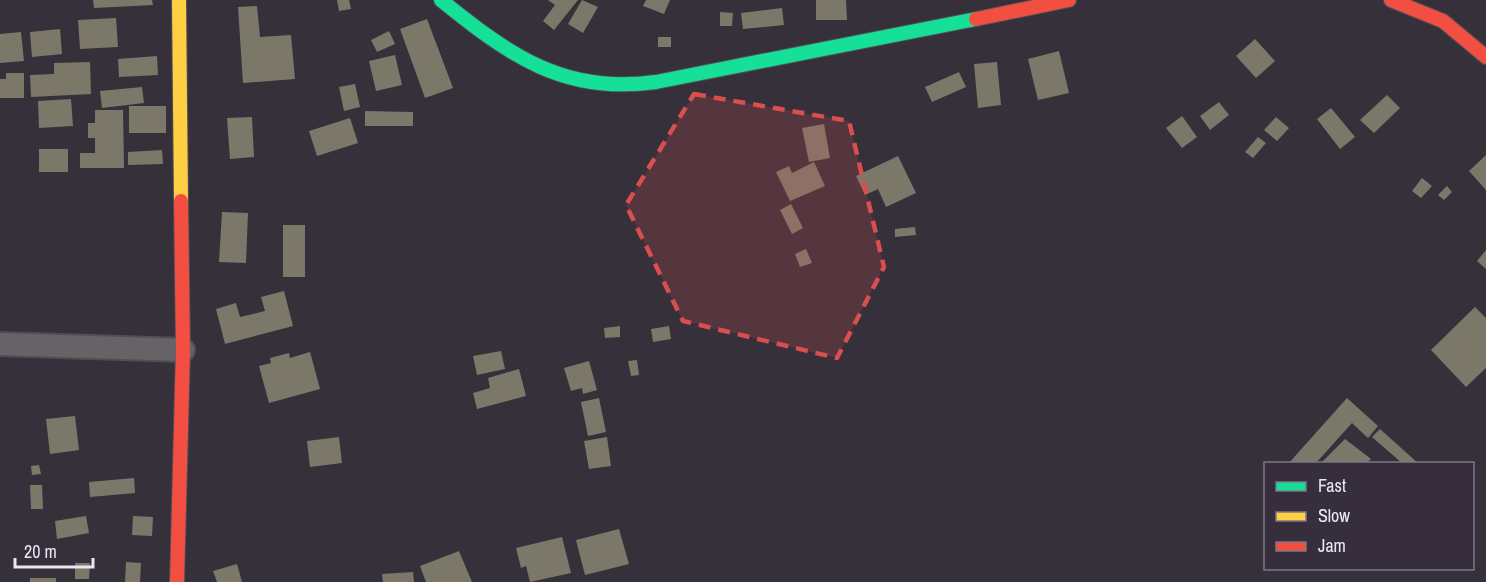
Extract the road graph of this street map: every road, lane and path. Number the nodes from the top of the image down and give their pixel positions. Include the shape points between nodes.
1 (179, 0) edge
2 (441, 0) edge
3 (1069, 0) edge
4 (1391, 0) edge
5 (1486, 57) edge
6 (0, 344) edge
7 (183, 350) junction
8 (177, 582) edge

1 - 7 street
2 - 3 street via 479,32 541,66 575,81 611,86 656,82
4 - 5 street via 1423,9 1452,25
6 - 7 street
7 - 8 street

